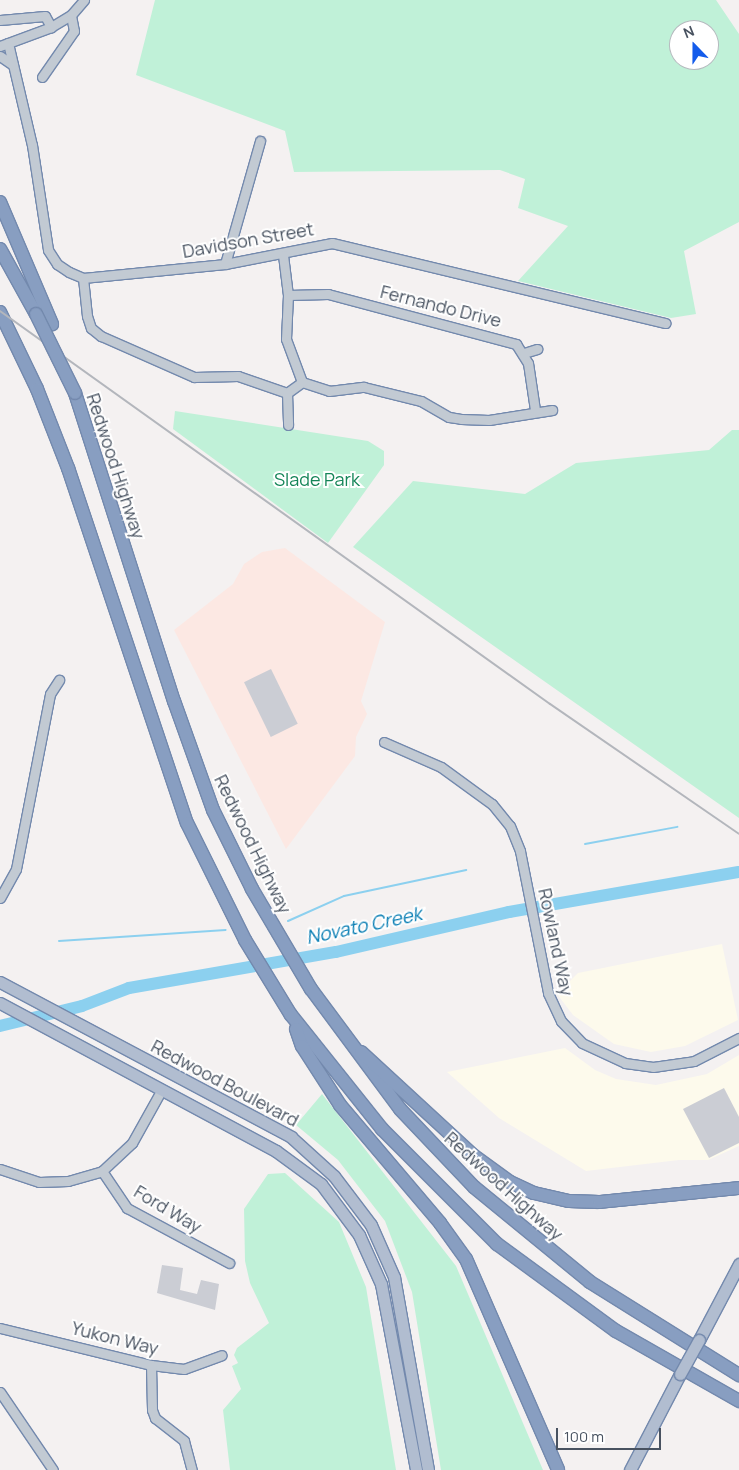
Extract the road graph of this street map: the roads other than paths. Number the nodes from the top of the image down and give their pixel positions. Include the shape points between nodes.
1 (84, 0) edge
2 (71, 15) junction
3 (0, 20) edge
4 (51, 27) junction
5 (3, 44) edge
6 (0, 56) edge
7 (13, 65) junction
8 (42, 77) dead end
9 (260, 141) dead end
10 (0, 202) edge
11 (0, 249) edge
12 (283, 255) junction
13 (225, 264) junction
14 (83, 278) junction
15 (288, 295) junction
16 (0, 312) edge
17 (666, 323) dead end
18 (537, 349) dead end
19 (524, 352) junction
20 (302, 382) junction
21 (75, 393) junction
22 (287, 393) junction
23 (536, 410) junction
24 (552, 410) dead end
25 (288, 425) dead end
26 (60, 680) dead end
27 (384, 742) dead end
28 (0, 898) edge
29 (0, 982) edge
30 (0, 1004) edge
31 (291, 1015) junction
32 (739, 1038) edge
33 (347, 1042) junction
34 (171, 1073) junction
35 (161, 1091) junction
36 (0, 1170) edge
37 (102, 1171) junction
38 (739, 1188) edge
39 (229, 1263) dead end
40 (739, 1264) edge
41 (0, 1328) edge
42 (222, 1355) dead end
43 (151, 1365) junction
44 (739, 1375) edge
45 (0, 1392) edge
46 (739, 1401) edge
47 (419, 1419) junction
48 (406, 1422) junction
49 (422, 1439) junction
50 (410, 1442) junction
51 (52, 1470) edge
52 (192, 1470) edge
53 (416, 1470) edge
54 (428, 1470) edge
55 (558, 1470) edge
56 (630, 1470) edge

1 - 2 street
2 - 4 street
2 - 8 street via 74,32
3 - 4 street via 45,16
4 - 5 street
5 - 7 street
6 - 7 street
7 - 14 street via 32,145 48,250 57,264
9 - 13 street
10 - 21 highway, bridge via 52,324
11 - 21 highway, Redwood Highway, bridge
12 - 13 street, Davidson Street
12 - 15 street
12 - 17 street, Davidson Street via 332,243
13 - 14 street, Davidson Street
14 - 22 street via 87,316 92,328 101,336 194,377 238,376
15 - 19 street, Fernando Drive via 328,294 503,339
15 - 20 street via 286,339
16 - 31 highway via 37,389 85,518 168,774 206,864 245,940
18 - 19 street
19 - 23 street
20 - 22 street
20 - 23 street via 329,391 364,387 421,401 449,417 461,419 489,420
21 - 33 highway, Redwood Highway via 192,756 234,853 311,989
22 - 25 street
23 - 24 street
26 - 28 street via 50,694 16,869
27 - 32 street, Rowland Way via 441,768 492,804 516,838 543,972 554,1009 582,1043 625,1063 653,1067 682,1064
29 - 34 main road, Redwood Boulevard
30 - 35 main road, Redwood Boulevard
31 - 46 highway via 382,1129 497,1244 603,1322 665,1362
31 - 55 highway via 302,1046 340,1105 445,1228 466,1259
33 - 38 highway via 473,1155 504,1179 534,1193 569,1201 599,1202
33 - 44 highway, Redwood Highway via 432,1144 515,1223 590,1282
34 - 35 main road
34 - 47 main road, Redwood Boulevard via 292,1137 356,1202 371,1225 394,1277
35 - 37 street via 132,1143
35 - 48 main road, Redwood Boulevard via 302,1167 342,1210 359,1235 381,1284
36 - 37 street via 39,1182 68,1181
37 - 39 street, Ford Way via 127,1208
40 - 56 main road, bridge
41 - 43 street, Yukon Way
42 - 43 street, Yukon Way via 184,1369
43 - 52 street via 155,1418 184,1441
45 - 51 street
47 - 48 main road
47 - 49 main road, Redwood Boulevard
48 - 50 main road, Redwood Boulevard
49 - 50 main road
49 - 54 main road, Redwood Boulevard
50 - 53 main road, Redwood Boulevard

